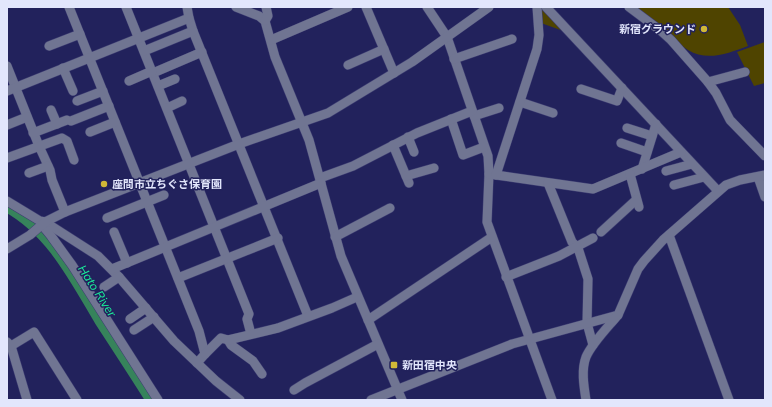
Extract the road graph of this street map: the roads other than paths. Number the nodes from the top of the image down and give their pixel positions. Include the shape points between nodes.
1 (69, 7) edge
2 (126, 7) edge
3 (187, 7) edge
4 (236, 7) edge
5 (266, 7) edge
6 (348, 7) edge
7 (366, 7) edge
8 (427, 7) edge
9 (489, 7) edge
10 (537, 7) edge
11 (546, 7) edge
12 (629, 7) edge
13 (189, 18) junction
14 (265, 21) junction
15 (193, 31) junction
16 (80, 34) junction
17 (447, 37) junction
18 (138, 38) junction
19 (512, 39) dead end
20 (271, 40) junction
21 (49, 46) dead end
22 (384, 49) junction
23 (144, 51) junction
24 (202, 52) junction
25 (89, 58) junction
26 (454, 59) junction
27 (348, 65) dead end
28 (7, 66) edge
29 (63, 68) junction
30 (152, 72) junction
31 (745, 72) dead end
32 (394, 73) junction
33 (175, 79) dead end
34 (129, 81) dead end
35 (708, 82) junction
36 (158, 86) junction
37 (622, 88) junction
38 (11, 89) edge
39 (581, 89) dead end
40 (73, 91) dead end
41 (103, 91) junction
42 (76, 101) dead end
43 (182, 101) dead end
44 (520, 102) junction
45 (109, 106) junction
46 (166, 108) junction
47 (499, 108) dead end
48 (51, 110) dead end
49 (553, 113) dead end
50 (473, 114) junction
51 (27, 117) junction
52 (451, 119) junction
53 (115, 122) junction
54 (302, 123) junction
55 (57, 124) junction
56 (656, 124) junction
57 (7, 125) edge
58 (627, 128) dead end
59 (90, 132) dead end
60 (33, 133) junction
61 (652, 136) junction
62 (408, 137) junction
63 (621, 143) dead end
64 (239, 144) junction
65 (394, 145) junction
66 (39, 146) junction
67 (484, 147) junction
68 (414, 152) dead end
69 (647, 152) junction
70 (681, 152) junction
71 (765, 156) edge
72 (7, 158) edge
73 (74, 160) dead end
74 (189, 164) junction
75 (692, 164) junction
76 (48, 166) junction
77 (434, 167) dead end
78 (642, 169) junction
79 (666, 171) dead end
80 (29, 174) dead end
81 (630, 174) junction
82 (493, 175) junction
83 (762, 176) edge
84 (704, 177) junction
85 (320, 180) junction
86 (139, 183) junction
87 (548, 183) junction
88 (674, 185) dead end
89 (718, 191) junction
90 (164, 195) dead end
91 (765, 196) edge
92 (7, 201) edge
93 (147, 202) junction
94 (265, 206) junction
95 (390, 208) dead end
96 (65, 212) junction
97 (107, 218) dead end
98 (42, 224) junction
99 (214, 227) junction
100 (114, 232) dead end
101 (601, 232) dead end
102 (668, 235) junction
103 (335, 237) junction
104 (492, 237) junction
105 (278, 238) junction
106 (593, 238) dead end
107 (576, 246) junction
108 (165, 247) junction
109 (7, 250) edge
110 (227, 258) junction
111 (127, 263) junction
112 (112, 269) junction
113 (119, 277) junction
114 (506, 277) junction
115 (178, 278) junction
116 (104, 287) dead end
117 (357, 297) junction
118 (146, 308) junction
119 (618, 315) junction
120 (308, 316) junction
121 (154, 317) junction
122 (130, 319) dead end
123 (368, 320) junction
124 (587, 323) junction
125 (134, 330) dead end
126 (251, 334) junction
127 (530, 339) junction
128 (228, 340) junction
129 (9, 344) edge
130 (378, 344) junction
131 (593, 345) junction
132 (205, 354) junction
133 (197, 363) junction
134 (262, 374) dead end
135 (294, 390) dead end
136 (397, 390) junction
137 (27, 400) edge
138 (77, 400) edge
139 (158, 400) edge
140 (240, 400) edge
141 (371, 400) edge
142 (402, 400) edge
143 (552, 400) edge
144 (586, 400) edge
145 (729, 400) edge

1 - 16 street
2 - 18 street
3 - 13 street
4 - 14 street via 260,16
5 - 14 street via 268,16
6 - 20 street
7 - 22 street
8 - 17 street
9 - 17 street
10 - 44 street via 539,43
11 - 37 street
12 - 35 street via 671,40
13 - 15 street
13 - 18 street
14 - 20 street
15 - 23 street
15 - 24 street
16 - 21 street
16 - 25 street
17 - 26 street
17 - 32 street
18 - 23 street
18 - 25 street
19 - 26 street
20 - 54 street via 275,57
22 - 27 street
22 - 32 street
23 - 30 street
24 - 30 street
24 - 64 street
25 - 29 street
25 - 41 street
26 - 50 street
28 - 38 street
29 - 38 street
29 - 40 street
30 - 34 street
30 - 36 street
31 - 35 street
32 - 54 street via 328,113
33 - 36 street
35 - 71 street via 730,120
36 - 46 street
37 - 39 street via 617,101
37 - 56 street
38 - 51 street
41 - 42 street
41 - 45 street
43 - 46 street
44 - 49 street
44 - 82 street
45 - 53 street
45 - 55 street
46 - 74 street
47 - 50 street
48 - 55 street
50 - 52 street
50 - 67 street
51 - 57 street
51 - 60 street
52 - 62 street
52 - 67 street via 463,154
53 - 59 street
53 - 86 street
54 - 64 street
54 - 85 street
55 - 60 street
56 - 61 street
56 - 70 street
58 - 61 street
60 - 66 street
61 - 69 street
62 - 65 street
62 - 68 street
63 - 69 street
64 - 74 street
64 - 94 street
65 - 77 street via 407,180
65 - 85 street
66 - 72 street
66 - 73 street via 62,138 67,141
66 - 76 street
67 - 82 street
69 - 78 street
70 - 75 street
70 - 78 street
74 - 86 street
74 - 99 street
75 - 79 street
75 - 84 street
76 - 80 street
76 - 96 street
78 - 81 street
81 - 87 street via 593,190
81 - 101 street via 638,204
82 - 87 street
82 - 104 street via 487,222
83 - 89 street via 731,182
83 - 91 street
84 - 88 street
84 - 89 street
85 - 94 street
85 - 103 street
86 - 93 street
86 - 96 street
87 - 107 street via 572,242
89 - 102 street
90 - 93 street
92 - 98 street
93 - 97 street
93 - 108 street
94 - 99 street
94 - 105 street
95 - 103 street
96 - 98 street
98 - 109 street
98 - 112 street via 89,249
98 - 139 street via 72,265
99 - 108 street
99 - 110 street
100 - 111 street
102 - 119 street via 638,270
102 - 145 street
103 - 117 street
104 - 114 street
104 - 123 street
105 - 110 street
105 - 120 street
106 - 107 street
107 - 114 street via 559,256
107 - 124 street via 588,279
108 - 111 street
108 - 115 street
110 - 115 street
110 - 126 street via 249,314 247,320
111 - 112 street
112 - 113 street
113 - 116 street
113 - 118 street
114 - 127 street
115 - 132 street via 199,330
117 - 120 street
117 - 123 street
118 - 121 street
118 - 122 street
119 - 124 street
119 - 131 street
120 - 126 street via 278,328
121 - 125 street
121 - 133 street
123 - 130 street
124 - 127 street
124 - 131 street
126 - 128 street
127 - 136 street
127 - 143 street
128 - 132 street via 221,338
128 - 134 street via 253,361
129 - 137 street
129 - 138 street via 34,332
130 - 135 street
130 - 136 street
131 - 144 street via 586,356 584,368
132 - 133 street
133 - 140 street
136 - 141 street
136 - 142 street

